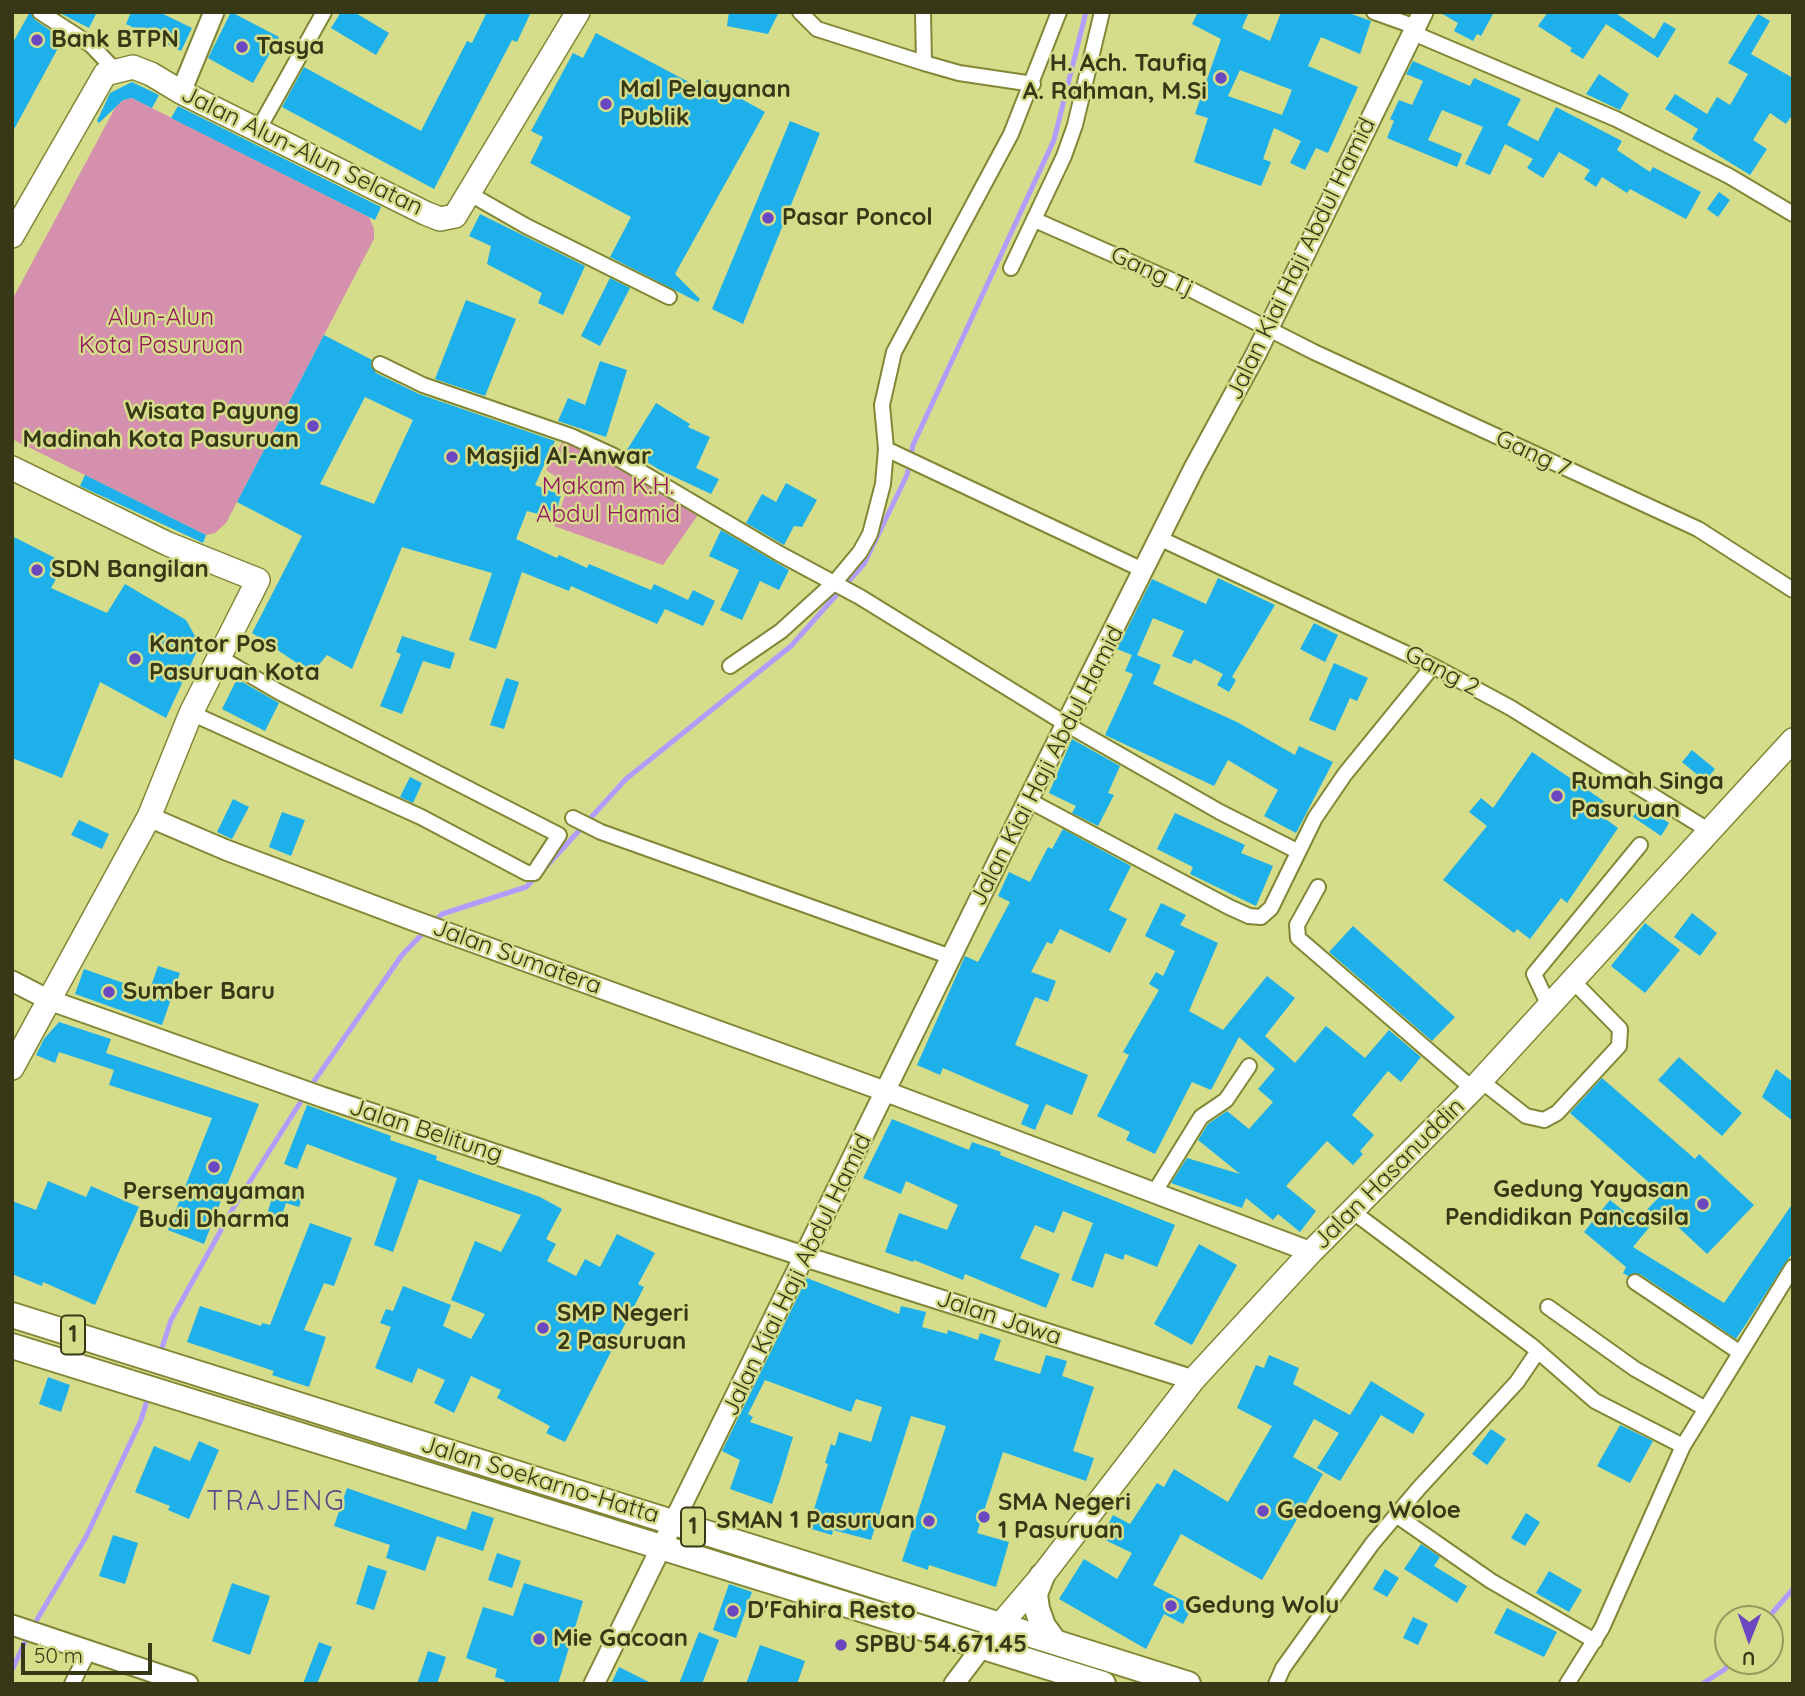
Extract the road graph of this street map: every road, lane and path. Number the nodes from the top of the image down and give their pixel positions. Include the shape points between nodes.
1 (40, 12) edge
2 (214, 12) edge
3 (324, 12) edge
4 (578, 12) edge
5 (800, 12) edge
6 (923, 12) edge
7 (1059, 12) edge
8 (1102, 12) edge
9 (1374, 12) edge
10 (1417, 24) edge
11 (924, 63) junction
12 (114, 69) junction
13 (1033, 84) junction
14 (181, 92) junction
15 (258, 130) junction
16 (470, 194) junction
17 (1793, 214) edge
18 (1035, 220) junction
19 (12, 236) edge
20 (1012, 268) dead end
21 (669, 297) dead end
22 (1267, 328) junction
23 (380, 364) dead end
24 (886, 449) junction
25 (12, 468) edge
26 (1161, 539) junction
27 (1145, 571) junction
28 (837, 584) junction
29 (1793, 590) edge
30 (219, 657) junction
31 (730, 666) dead end
32 (1433, 666) junction
33 (191, 713) junction
34 (1066, 724) junction
35 (1793, 740) edge
36 (1028, 800) junction
37 (149, 817) junction
38 (576, 820) dead end
39 (1708, 830) junction
40 (1640, 845) dead end
41 (1297, 851) junction
42 (1318, 887) dead end
43 (951, 957) junction
44 (1571, 979) junction
45 (12, 981) edge
46 (49, 1000) junction
47 (1548, 1004) junction
48 (1250, 1066) dead end
49 (12, 1068) edge
50 (1476, 1084) junction
51 (887, 1092) junction
52 (1154, 1193) junction
53 (1352, 1211) junction
54 (1311, 1252) junction
55 (806, 1257) junction
56 (1793, 1267) edge
57 (1634, 1282) dead end
58 (1548, 1307) dead end
59 (12, 1315) edge
60 (12, 1346) edge
61 (1538, 1352) junction
62 (1739, 1352) junction
63 (1193, 1380) junction
64 (1706, 1409) junction
65 (1683, 1446) junction
66 (1396, 1515) junction
67 (675, 1522) junction
68 (663, 1547) junction
69 (1042, 1576) junction
70 (1002, 1624) junction
71 (17, 1627) edge
72 (1054, 1641) junction
73 (1595, 1641) junction
74 (982, 1647) junction
75 (88, 1652) junction
76 (72, 1684) edge
77 (188, 1684) edge
78 (594, 1684) edge
79 (954, 1684) edge
80 (1103, 1684) edge
81 (1188, 1684) edge
82 (1276, 1684) edge
83 (1567, 1684) edge

1 - 12 street via 91,45
2 - 14 street
3 - 15 street
4 - 16 main road
5 - 11 street via 817,29
6 - 11 street
7 - 13 street
8 - 18 street via 1075,125
9 - 10 street
10 - 17 street via 1729,176
10 - 22 street, Jalan Kiai Haji Abdul Hamid
11 - 13 street
12 - 14 main road, Jalan Alun-Alun Selatan via 133,67
12 - 19 main road via 105,74
13 - 24 street via 1012,134 894,352 882,405
14 - 15 main road, Jalan Alun-Alun Selatan
15 - 16 main road, Jalan Alun-Alun Selatan via 440,219 456,216
16 - 21 street
18 - 20 street
18 - 22 street, Gang Tj
22 - 26 street, Jalan Kiai Haji Abdul Hamid
22 - 29 street, Gang 7 via 1698,529
23 - 28 street via 423,385 604,451
24 - 27 street
24 - 28 street via 883,484 870,534
25 - 30 main road via 168,544 258,580
26 - 27 street, Jalan Kiai Haji Abdul Hamid
26 - 32 street, Gang 2
27 - 34 street, Jalan Kiai Haji Abdul Hamid
28 - 31 street
28 - 34 street
30 - 33 main road
30 - 33 street via 559,835 530,874 421,817
32 - 39 street, Gang 2 via 1511,708
32 - 41 street via 1345,774
33 - 37 main road
34 - 36 street, Jalan Kiai Haji Abdul Hamid
34 - 41 street
35 - 39 main road, Jalan Hasanuddin
36 - 41 street via 1249,916 1261,917 1271,908
36 - 43 street, Jalan Kiai Haji Abdul Hamid
37 - 46 main road
37 - 51 street, Jalan Sumatera via 444,932
38 - 43 street
39 - 44 main road, Jalan Hasanuddin
40 - 47 street via 1534,974
42 - 50 street via 1297,925 1300,941
43 - 51 street, Jalan Kiai Haji Abdul Hamid
44 - 47 main road, Jalan Hasanuddin
44 - 50 street via 1620,1029 1619,1046 1557,1113 1544,1120 1526,1116
45 - 46 street, Jalan Belitung
46 - 49 main road
46 - 55 street, Jalan Belitung via 322,1097
47 - 50 main road, Jalan Hasanuddin
48 - 52 street via 1226,1100 1201,1117
50 - 53 main road, Jalan Hasanuddin
51 - 52 street, Jalan Sumatera
51 - 55 street, Jalan Kiai Haji Abdul Hamid
52 - 54 street, Jalan Sumatera
53 - 54 main road, Jalan Hasanuddin
53 - 61 street
54 - 63 main road, Jalan Hasanuddin
55 - 63 street, Jalan Jawa
55 - 67 street, Jalan Kiai Haji Abdul Hamid
56 - 62 street
57 - 62 street
58 - 64 street via 1635,1369
59 - 67 highway, Jalan Soekarno-Hatta / 1
60 - 68 highway, Jalan Soekarno-Hatta / 1
61 - 65 street via 1595,1401
61 - 66 street via 1517,1382
62 - 64 street
63 - 69 main road, Jalan Hasanuddin
64 - 65 street
65 - 73 street
66 - 73 street via 1491,1581
66 - 82 street via 1315,1623
67 - 68 street, Jalan Kiai Haji Abdul Hamid
67 - 70 highway, Jalan Soekarno-Hatta / 1
68 - 74 highway, Jalan Soekarno-Hatta / 1
68 - 78 street, Jalan Kiai Haji Abdul Hamid
69 - 70 main road, Jalan Hasanuddin
69 - 72 highway via 1035,1594 1037,1609
70 - 72 highway, Jalan Soekarno-Hatta / 1
70 - 74 main road, Jalan Hasanuddin
71 - 75 street
72 - 81 highway, Jalan Soekarno-Hatta / 1
73 - 83 street
74 - 79 street
74 - 80 highway, Jalan Soekarno-Hatta / 1
75 - 76 street
75 - 77 street

